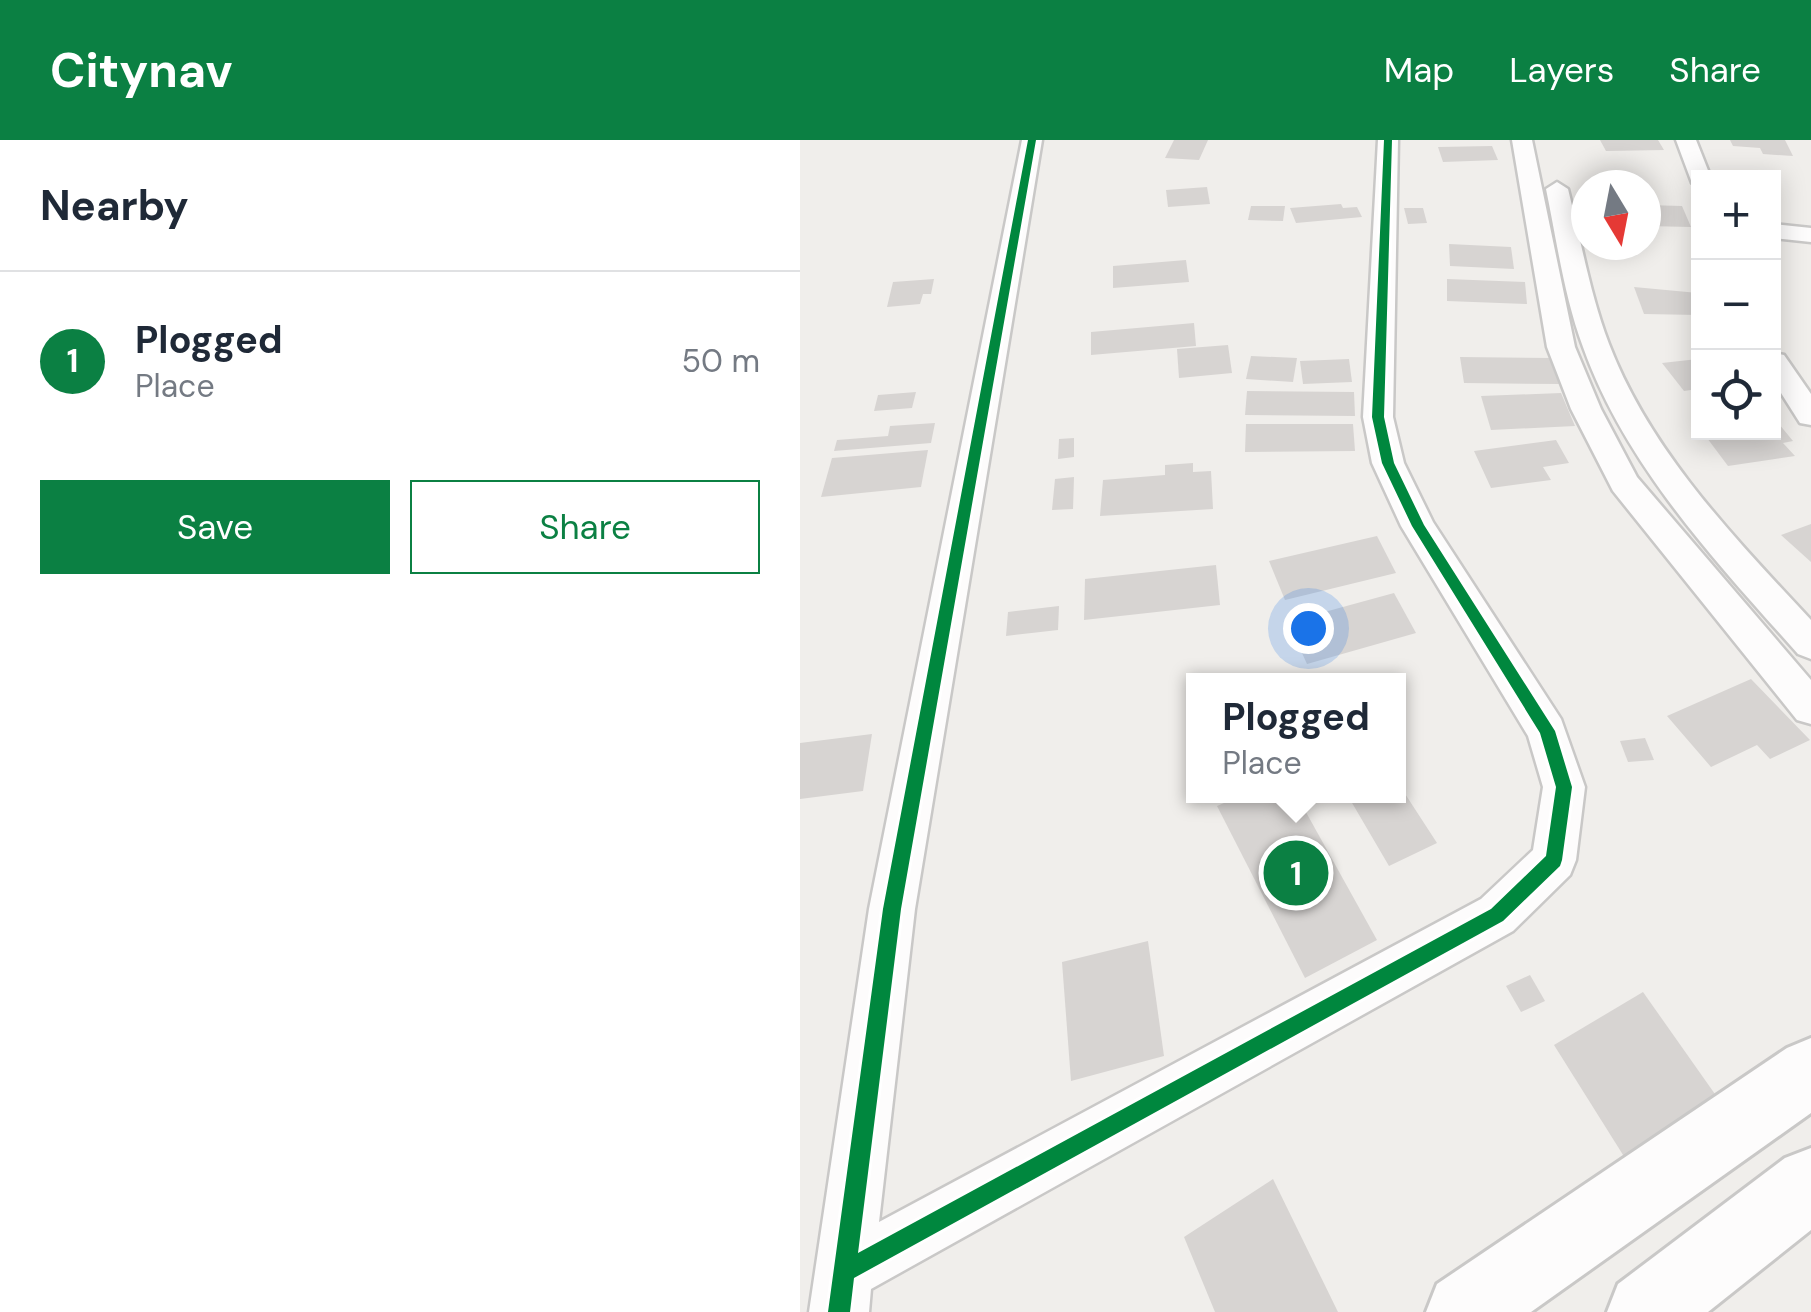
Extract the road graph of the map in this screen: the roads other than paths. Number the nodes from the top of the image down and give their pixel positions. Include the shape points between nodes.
1 (1032, 140) edge
2 (1388, 140) edge
3 (1522, 140) edge
4 (1547, 140) edge
5 (1686, 140) edge
6 (1697, 170) edge
7 (1781, 232) edge
8 (1811, 235) edge
9 (1781, 371) edge
10 (1811, 416) edge
11 (1811, 644) edge
12 (1811, 708) edge
13 (1811, 1072) edge
14 (1811, 1184) edge
15 (842, 1292) edge
16 (1465, 1312) edge
17 (1646, 1312) edge

1 - 15 street via 892,909
2 - 15 street via 1378,417 1388,463 1418,526 1547,732 1564,787 1554,860 1497,915
3 - 12 street via 1561,348 1586,409 1624,483
4 - 11 street via 1582,295 1603,364 1631,421 1666,478
5 - 6 street
7 - 8 street
9 - 10 street
13 - 16 street
14 - 17 street

